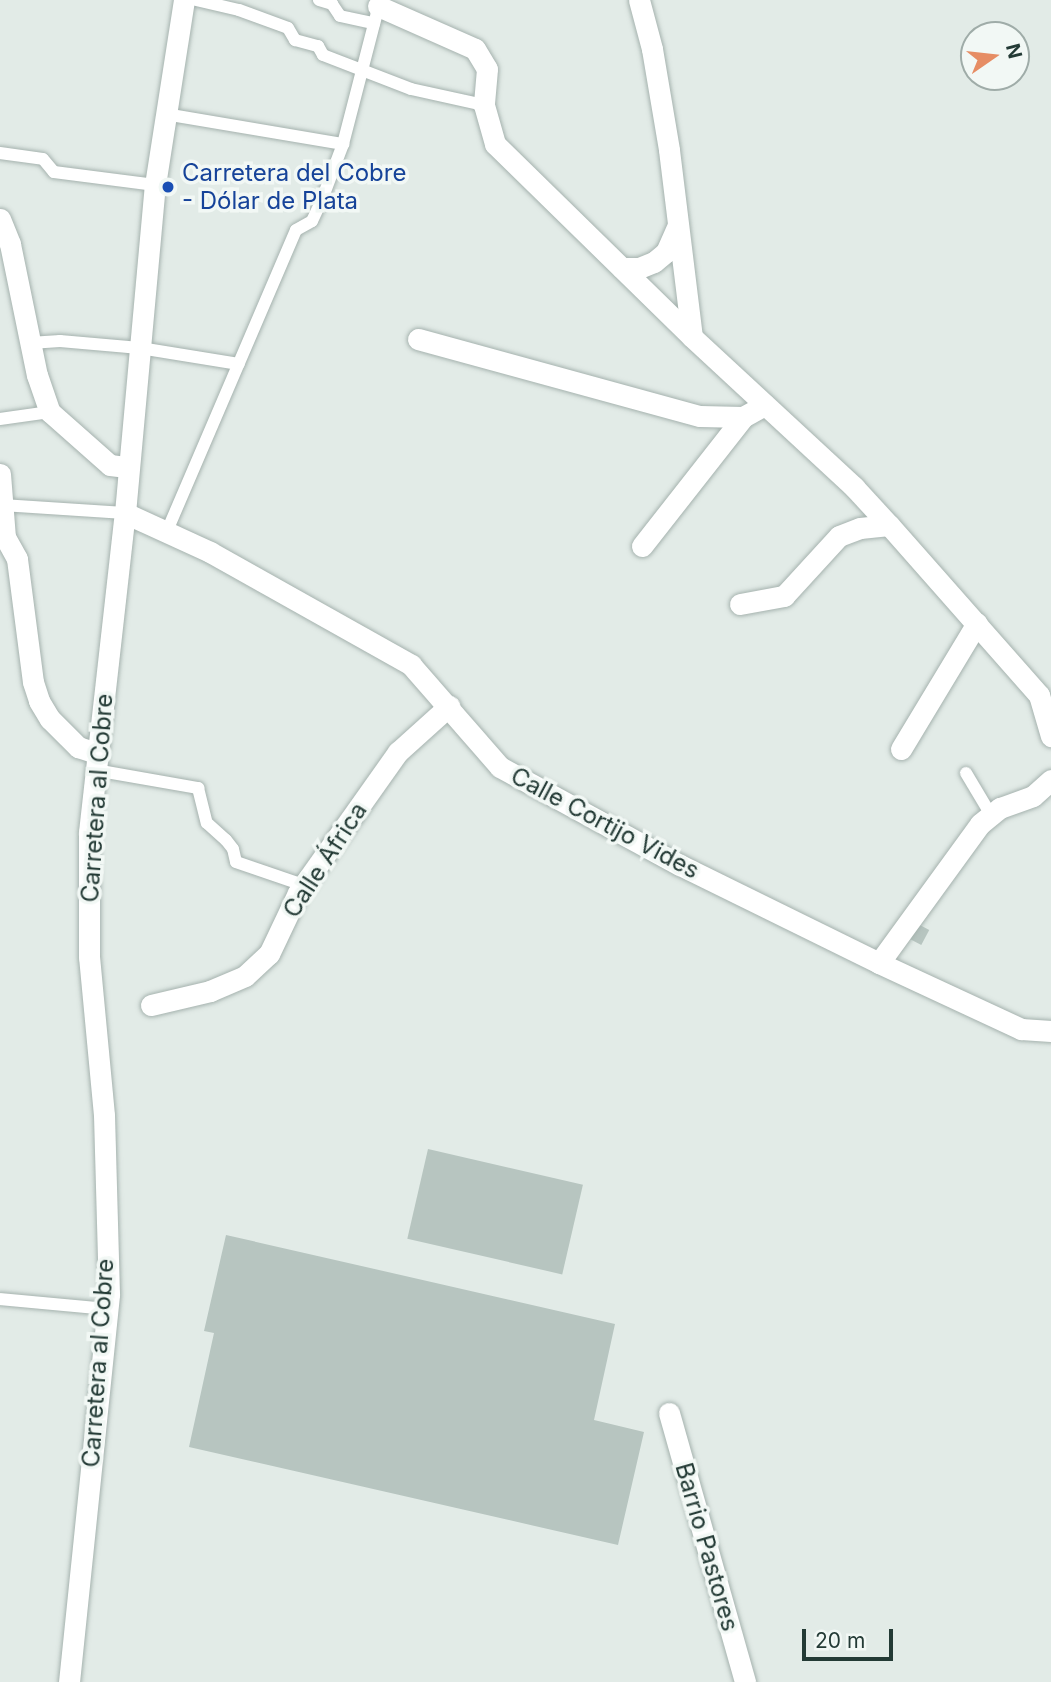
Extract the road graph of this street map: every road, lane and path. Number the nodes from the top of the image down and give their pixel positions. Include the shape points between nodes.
1 (184, 0) edge
2 (196, 0) edge
3 (319, 0) edge
4 (639, 0) edge
5 (377, 10) edge
6 (362, 70) junction
7 (484, 104) junction
8 (165, 114) junction
9 (343, 144) junction
10 (0, 153) edge
11 (155, 185) junction
12 (0, 219) edge
13 (678, 222) junction
14 (622, 268) junction
15 (692, 337) junction
16 (418, 339) dead end
17 (30, 343) junction
18 (140, 348) junction
19 (239, 364) junction
20 (765, 405) junction
21 (50, 412) junction
22 (743, 417) junction
23 (0, 419) edge
24 (127, 467) junction
25 (0, 474) edge
26 (2, 505) junction
27 (125, 513) junction
28 (889, 525) junction
29 (167, 531) junction
30 (642, 546) dead end
31 (740, 604) dead end
32 (977, 623) junction
33 (449, 706) junction
34 (1051, 736) edge
35 (901, 749) dead end
36 (96, 761) junction
37 (966, 773) dead end
38 (1051, 781) edge
39 (991, 815) junction
40 (303, 886) junction
41 (879, 963) junction
42 (151, 1005) dead end
43 (1051, 1031) edge
44 (0, 1299) edge
45 (107, 1309) junction
46 (669, 1413) dead end
47 (69, 1682) edge
48 (745, 1682) edge

1 - 8 street, Carretera al Cobre
2 - 6 lane via 239,9 288,28 295,40 318,46 323,55
3 - 5 lane via 332,4 340,16
4 - 13 street via 652,49
5 - 6 lane
5 - 7 street via 475,49 488,69
6 - 7 lane via 411,89
6 - 9 lane
7 - 14 street via 495,144
8 - 9 lane
8 - 11 street, Carretera al Cobre
9 - 19 lane via 313,221 296,230
10 - 11 lane via 43,159 54,173
11 - 18 street, Carretera al Cobre
12 - 17 street via 10,244
13 - 14 street via 675,238 654,262
13 - 15 street
14 - 15 street
15 - 20 street
16 - 22 street via 699,416
17 - 18 lane
17 - 21 street
18 - 19 lane
18 - 24 street, Carretera al Cobre
19 - 29 lane
20 - 22 street
20 - 28 street via 854,486
21 - 23 lane
21 - 24 street via 110,465
22 - 30 street
24 - 27 street, Carretera al Cobre
25 - 26 street
26 - 27 lane
26 - 36 street via 5,537 17,559 39,701 50,719
27 - 29 street, Calle Cortijo Vides
27 - 36 street, Carretera al Cobre
28 - 31 street via 839,536 784,596
28 - 32 street
29 - 33 street, Calle Cortijo Vides via 411,665
32 - 34 street via 1039,695
32 - 35 street
33 - 40 street, Calle África via 398,752
33 - 41 street, Calle Cortijo Vides via 500,767
36 - 40 lane via 198,788 207,823 233,849 236,862
36 - 45 street, Carretera al Cobre via 89,832 89,957 104,1115
37 - 39 lane
38 - 39 street via 1034,796
39 - 41 street
40 - 42 street, Calle África via 270,954 245,976 210,991
41 - 43 street, Calle Cortijo Vides via 1021,1029
44 - 45 lane
45 - 47 street, Carretera al Cobre
46 - 48 street, Barrio Pastores

